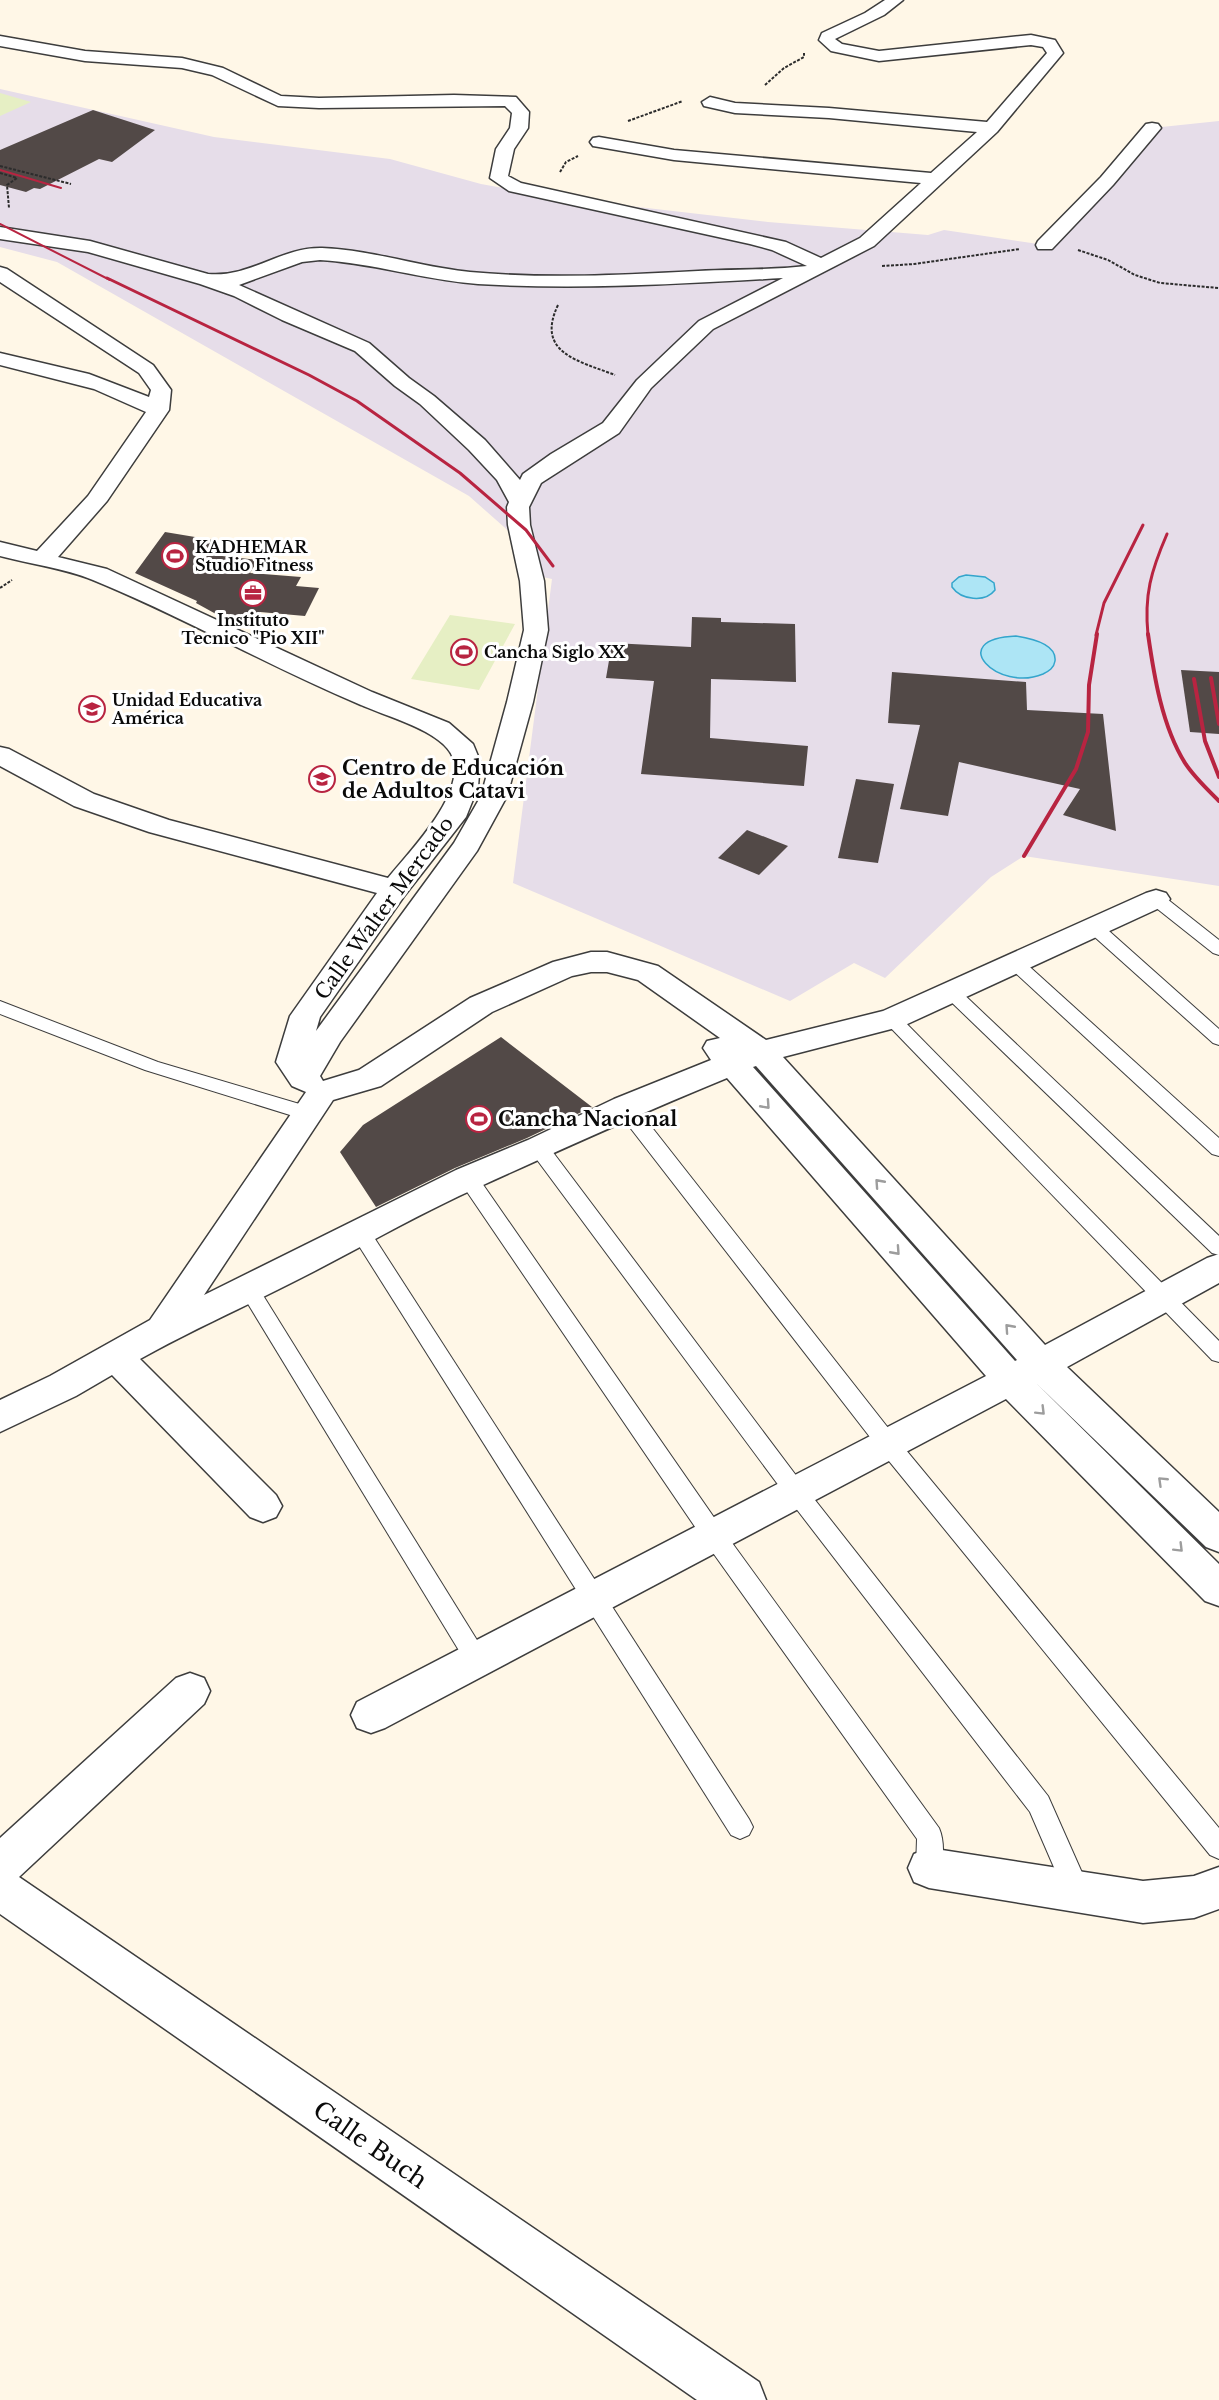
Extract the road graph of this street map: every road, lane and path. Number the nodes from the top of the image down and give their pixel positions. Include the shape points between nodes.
1 (895, 0) edge
2 (0, 41) edge
3 (710, 102) dead end
4 (991, 128) junction
5 (1152, 128) dead end
6 (599, 142) dead end
7 (0, 166) edge
8 (0, 173) edge
9 (934, 179) junction
10 (71, 184) dead end
11 (9, 208) dead end
12 (0, 233) edge
13 (1045, 245) junction
14 (816, 268) junction
15 (0, 273) edge
16 (207, 280) junction
17 (609, 280) junction
18 (1219, 288) edge
19 (0, 359) edge
20 (635, 396) junction
21 (158, 410) junction
22 (520, 502) junction
23 (0, 549) edge
24 (43, 559) junction
25 (0, 755) edge
26 (395, 889) junction
27 (1156, 899) joint
28 (1094, 927) junction
29 (1219, 949) edge
30 (1015, 963) junction
31 (951, 992) junction
32 (0, 1007) edge
33 (892, 1018) junction
34 (1219, 1039) edge
35 (746, 1058) junction
36 (310, 1094) junction
37 (625, 1107) junction
38 (538, 1148) junction
39 (1219, 1149) edge
40 (468, 1178) junction
41 (361, 1233) junction
42 (1219, 1248) edge
43 (1219, 1267) edge
44 (249, 1289) junction
45 (1162, 1297) junction
46 (162, 1330) junction
47 (1219, 1354) edge
48 (115, 1356) junction
49 (1026, 1372) junction
50 (3, 1410) edge
51 (888, 1444) junction
52 (796, 1492) junction
53 (263, 1506) dead end
54 (714, 1536) junction
55 (1219, 1536) edge
56 (1219, 1588) edge
57 (595, 1598) junction
58 (477, 1660) junction
59 (190, 1691) dead end
60 (371, 1716) dead end
61 (740, 1827) dead end
62 (1219, 1847) edge
63 (0, 1866) edge
64 (929, 1868) joint
65 (1219, 1888) edge
66 (0, 1889) edge
67 (1078, 1893) junction
68 (716, 2392) edge

1 - 4 street via 873,17 834,32 827,40 837,48 879,56 1031,40 1048,43 1055,53
2 - 14 street via 85,56 182,63 218,71 278,101 510,101 521,112 519,128 505,149 499,177 515,187 779,246
3 - 4 street via 735,108
4 - 9 street
5 - 13 street
6 - 9 street via 674,155
7 - 10 path
8 - 11 path via 17,178 7,185
9 - 14 street via 867,242
12 - 16 street via 90,247
13 - 14 path via 914,264
13 - 18 path via 1108,260 1160,283
14 - 17 street
14 - 20 street via 706,325
15 - 21 street via 146,369 161,390
16 - 17 street via 238,280 280,261 310,254 372,259 474,278
16 - 22 street via 362,347 477,445 507,477
17 - 20 path via 584,288 558,305 547,328 550,341 561,351 618,376
19 - 21 street via 82,379 135,397
20 - 22 street via 611,429 531,479
21 - 24 street via 96,501
22 - 36 street via 519,525 532,581 536,630 494,796 468,845 328,1035
23 - 24 street, Calle Walter Mercado
24 - 26 street, Calle Walter Mercado via 99,574 440,729 460,744 467,761 465,787 452,817
25 - 26 street via 84,800 148,822
26 - 36 street, Calle Walter Mercado via 305,1016 291,1062
27 - 28 street
27 - 29 lane
28 - 30 street
28 - 34 lane
30 - 31 street
30 - 39 lane
31 - 33 street
31 - 42 lane
32 - 36 lane via 62,1034 224,1091
33 - 35 street
33 - 45 lane
35 - 36 street via 678,993 648,973 607,962 577,965 481,1005 370,1078
35 - 37 street
35 - 49 street
36 - 46 street
37 - 38 street
37 - 51 lane
38 - 40 street
38 - 52 lane
40 - 41 street
40 - 54 lane
41 - 44 street
41 - 57 lane
43 - 45 street
44 - 46 street
44 - 58 lane
45 - 47 lane
45 - 49 street
46 - 48 street
48 - 50 street
48 - 53 street
49 - 51 street
55 -> 49 street
49 -> 56 street
51 - 52 street
51 - 62 lane
52 - 54 street
52 - 67 lane via 1039,1804
54 - 57 street
54 - 64 lane via 930,1836
57 - 58 street
57 - 61 lane
58 - 60 street
59 - 63 street
64 - 67 street
65 - 67 street via 1194,1897 1143,1902
66 - 68 street, Calle Buch

